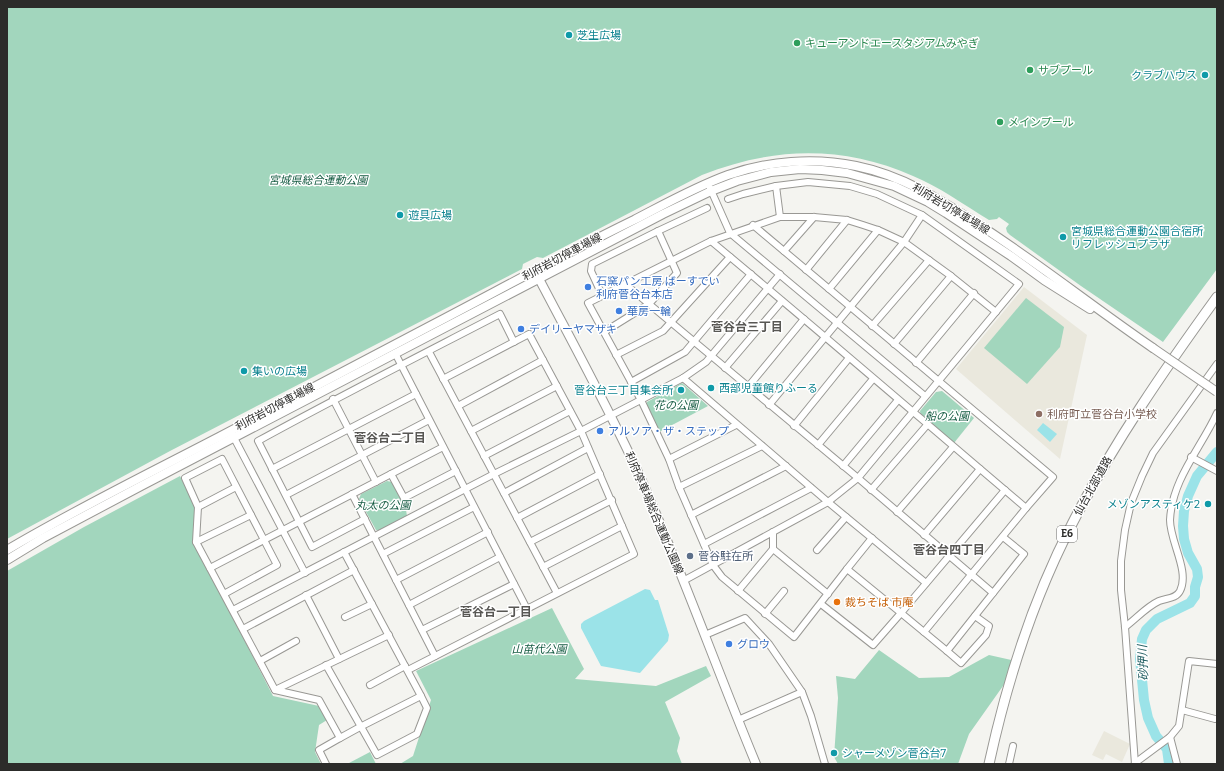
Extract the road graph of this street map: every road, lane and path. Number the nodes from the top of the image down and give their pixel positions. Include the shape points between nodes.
1 (776, 186) junction
2 (709, 187) junction
3 (728, 199) dead end
4 (707, 208) dead end
5 (922, 215) junction
6 (814, 216) junction
7 (780, 217) junction
8 (847, 220) junction
9 (753, 225) junction
10 (878, 230) junction
11 (658, 231) junction
12 (730, 233) junction
13 (711, 241) junction
14 (904, 242) junction
15 (784, 251) junction
16 (730, 257) junction
17 (672, 260) junction
18 (929, 260) junction
19 (806, 270) junction
20 (537, 274) junction
21 (751, 274) junction
22 (780, 274) junction
23 (952, 276) junction
24 (625, 284) junction
25 (768, 288) junction
26 (829, 289) junction
27 (974, 293) junction
28 (602, 295) junction
29 (1217, 297) edge
30 (782, 300) junction
31 (649, 304) junction
32 (851, 308) junction
33 (996, 312) junction
34 (804, 319) junction
35 (671, 323) junction
36 (838, 323) junction
37 (872, 326) junction
38 (604, 332) junction
39 (826, 338) junction
40 (514, 342) junction
41 (694, 342) junction
42 (894, 344) junction
43 (429, 352) junction
44 (395, 353) junction
45 (616, 355) junction
46 (711, 356) junction
47 (849, 358) junction
48 (543, 360) junction
49 (916, 363) junction
50 (1217, 364) edge
51 (401, 366) junction
52 (725, 368) junction
53 (443, 378) junction
54 (682, 378) junction
55 (873, 379) junction
56 (938, 381) junction
57 (631, 382) junction
58 (557, 386) junction
59 (748, 387) junction
60 (1217, 392) edge
61 (416, 394) junction
62 (925, 396) junction
63 (333, 400) junction
64 (641, 400) junction
65 (898, 400) junction
66 (770, 405) junction
67 (458, 406) junction
68 (570, 411) junction
69 (912, 412) junction
70 (1217, 413) edge
71 (610, 416) junction
72 (429, 420) junction
73 (927, 424) junction
74 (736, 425) junction
75 (794, 426) junction
76 (349, 429) junction
77 (471, 431) junction
78 (581, 431) junction
79 (232, 434) junction
80 (818, 445) junction
81 (762, 446) junction
82 (443, 447) junction
83 (954, 447) junction
84 (588, 448) junction
85 (362, 455) junction
86 (484, 456) junction
87 (669, 459) junction
88 (1194, 459) junction
89 (786, 466) junction
90 (843, 466) junction
91 (272, 469) junction
92 (980, 469) junction
93 (1214, 470) edge
94 (456, 471) junction
95 (391, 474) junction
96 (494, 474) junction
97 (600, 474) junction
98 (858, 478) junction
99 (376, 482) junction
100 (236, 487) junction
101 (679, 487) junction
102 (811, 488) junction
103 (465, 489) junction
104 (871, 490) junction
105 (1005, 490) junction
106 (504, 493) junction
107 (352, 494) junction
108 (286, 495) junction
109 (612, 500) junction
110 (828, 502) junction
111 (198, 507) junction
112 (474, 507) junction
113 (1026, 508) junction
114 (897, 512) junction
115 (251, 515) junction
116 (691, 515) junction
117 (846, 517) junction
118 (517, 518) junction
119 (365, 519) junction
120 (299, 521) junction
121 (622, 526) junction
122 (282, 530) junction
123 (488, 532) junction
124 (773, 532) junction
125 (924, 534) junction
126 (374, 537) junction
127 (1003, 537) junction
128 (872, 538) junction
129 (264, 540) junction
130 (196, 542) junction
131 (530, 542) junction
132 (704, 544) junction
133 (773, 549) junction
134 (7, 550) edge
135 (818, 550) dead end
136 (344, 552) junction
137 (383, 554) junction
138 (949, 556) junction
139 (500, 557) junction
140 (7, 560) edge
141 (713, 565) junction
142 (543, 567) junction
143 (210, 568) junction
144 (848, 568) junction
145 (354, 570) junction
146 (305, 573) junction
147 (972, 575) junction
148 (396, 580) junction
149 (683, 581) junction
150 (926, 583) junction
151 (514, 584) junction
152 (738, 591) junction
153 (784, 591) dead end
154 (557, 593) junction
155 (993, 593) junction
156 (224, 594) junction
157 (828, 594) junction
158 (306, 596) junction
159 (372, 604) junction
160 (821, 604) junction
161 (409, 605) junction
162 (527, 609) junction
163 (233, 610) junction
164 (901, 613) junction
165 (765, 614) junction
166 (975, 616) junction
167 (345, 617) dead end
168 (1125, 627) junction
169 (243, 629) junction
170 (422, 630) junction
171 (924, 632) junction
172 (389, 635) junction
173 (705, 635) junction
174 (296, 641) dead end
175 (947, 651) junction
176 (435, 656) junction
177 (339, 659) junction
178 (260, 661) junction
179 (1217, 664) edge
180 (326, 665) junction
181 (406, 668) junction
182 (370, 685) dead end
183 (275, 690) junction
184 (802, 692) junction
185 (421, 696) junction
186 (1182, 710) junction
187 (1215, 719) dead end
188 (738, 720) junction
189 (360, 727) junction
190 (340, 738) junction
191 (1168, 738) junction
192 (1013, 746) dead end
193 (326, 764) edge
194 (756, 764) edge
195 (825, 764) edge
196 (989, 764) edge
197 (1010, 764) edge
198 (1135, 764) edge
199 (1177, 764) edge

1 - 3 street
1 - 5 street via 808,182 850,186 877,194
1 - 7 street
2 - 12 street
2 - 20 main road, 利府岩切停車場線
2 - 60 main road, 利府岩切停車場線, bridge via 737,172 775,163 822,162 853,165 877,171 924,190 946,203 1010,245 1122,327
4 - 11 street
5 - 14 street
5 - 33 street via 1019,284
6 - 7 street
6 - 8 street
6 - 15 street
7 - 9 street
8 - 10 street
8 - 19 street
9 - 12 street
9 - 15 street
10 - 14 street
10 - 26 street
11 - 17 street
11 - 28 street via 592,264 591,271
12 - 13 street
12 - 22 street
13 - 16 street
13 - 17 street
14 - 18 street
14 - 32 street
15 - 19 street
16 - 21 street
16 - 35 street
17 - 24 street
17 - 31 street via 677,273
18 - 23 street
18 - 37 street
19 - 26 street
20 - 44 main road, 利府岩切停車場線
20 - 71 main road, 利府停車場総合運動公園線
20 - 79 main road, 利府岩切停車場線
21 - 25 street
21 - 41 street
22 - 25 street
22 - 36 street
23 - 27 street
23 - 42 street
24 - 28 street
24 - 31 street
25 - 30 street
25 - 46 street
26 - 32 street
27 - 33 street
27 - 49 street
28 - 38 street via 588,302
29 - 196 highway, 仙台北部道路 / E6 via 1165,369 1116,444 1071,525 1038,598 1019,652
30 - 34 street
30 - 52 street
31 - 35 street
31 - 38 street
32 - 36 street
32 - 37 street
33 - 56 street
34 - 39 street
34 - 59 street
35 - 41 street
35 - 45 street via 663,331
36 - 39 street
36 - 62 street
37 - 42 street
38 - 45 street
39 - 47 street
39 - 66 street
40 - 43 street via 500,314
40 - 48 street via 529,334
40 - 53 street
41 - 46 street
41 - 57 street via 685,352
42 - 49 street
43 - 51 street
43 - 53 street
44 - 51 street
44 - 79 main road, 利府岩切停車場線
45 - 57 street
46 - 52 street
46 - 54 street via 698,369
47 - 55 street
47 - 75 street
48 - 58 street
48 - 67 street
49 - 56 street
50 - 168 street via 1154,453 1131,503 1121,562
51 - 61 street
51 - 63 street
52 - 59 street
53 - 67 street
54 - 64 street
54 - 74 street
55 - 65 street
55 - 80 street
56 - 62 street
56 - 113 street via 1053,477
57 - 64 street
58 - 68 street
58 - 77 street
59 - 66 street
61 - 72 street
61 - 76 street
62 - 69 street
63 - 76 street
63 - 91 street via 258,441
64 - 71 street
64 - 87 street
65 - 69 street
65 - 90 street
66 - 75 street
67 - 77 street
68 - 78 street
68 - 86 street
69 - 73 street
69 - 98 street
70 - 88 street
71 - 78 street
71 - 149 main road, 利府停車場総合運動公園線 via 642,480
72 - 82 street
72 - 85 street
73 - 83 street
73 - 104 street
74 - 81 street
74 - 87 street
75 - 80 street
76 - 85 street
76 - 91 street
77 - 86 street
78 - 84 street
78 - 96 street
79 - 122 street
79 - 134 main road, 利府岩切停車場線 via 72,513
79 - 140 main road, 利府岩切停車場線
80 - 90 street
81 - 89 street
81 - 101 street
82 - 94 street
82 - 95 street
83 - 92 street
83 - 114 street
84 - 97 street
84 - 106 street
85 - 99 street
85 - 108 street
86 - 96 street
87 - 101 street
88 - 93 street
88 - 168 street via 1176,490 1170,520 1183,575 1180,592 1176,596 1151,605
89 - 102 street
89 - 116 street
90 - 98 street
91 - 108 street
92 - 105 street
92 - 125 street
94 - 95 street via 404,498
94 - 103 street
95 - 99 street
96 - 103 street
96 - 106 street
97 - 109 street
97 - 118 street
98 - 104 street
98 - 110 street
99 - 107 street
100 - 111 street
100 - 111 street via 222,459 184,478
100 - 115 street
101 - 116 street
102 - 110 street
102 - 132 street
103 - 112 street
103 - 126 street
104 - 114 street
105 - 113 street
105 - 138 street
106 - 118 street
107 - 119 street
107 - 120 street
108 - 120 street
109 - 121 street
109 - 131 street
110 - 117 street
110 - 124 street
111 - 130 street
112 - 123 street
112 - 137 street
113 - 127 street
114 - 125 street
115 - 129 street
115 - 130 street
116 - 132 street
117 - 128 street
117 - 135 street
118 - 131 street
119 - 120 street via 312,547
119 - 126 street
120 - 122 street
121 - 142 street
121 - 154 street via 634,554
122 - 129 street
122 - 146 street
123 - 139 street
123 - 148 street
124 - 133 street
124 - 141 street
125 - 138 street
126 - 136 street
126 - 137 street
127 - 147 street
127 - 155 street via 1024,554
128 - 144 street
128 - 150 street
129 - 143 street
129 - 156 street via 277,565
130 - 143 street
131 - 142 street
132 - 141 street
133 - 152 street
133 - 157 street
136 - 145 street
136 - 146 street
137 - 148 street
138 - 147 street
138 - 150 street
139 - 151 street
139 - 161 street
141 - 149 street
141 - 152 street
142 - 154 street
143 - 156 street
144 - 157 street
144 - 164 street
145 - 158 street
145 - 159 street
146 - 163 street
147 - 155 street
147 - 171 street
148 - 161 street
149 - 173 main road, 利府停車場総合運動公園線
150 - 164 street
151 - 162 street
151 - 170 street
152 - 165 street
153 - 165 street
154 - 162 street
155 - 166 street
156 - 163 street
157 - 160 street
158 - 169 street
158 - 177 street
159 - 167 street
159 - 172 street
160 - 164 street via 873,645
160 - 165 street via 794,637
161 - 170 street
162 - 176 street
163 - 169 street
164 - 171 street
166 - 175 street
166 - 175 street via 989,626 986,635 961,663
168 - 198 street
169 - 178 street
170 - 176 street
171 - 175 street
172 - 177 street
172 - 181 street
173 - 184 street via 745,618 769,644
173 - 188 main road, 利府停車場総合運動公園線
174 - 178 street
176 - 181 street
177 - 180 street
178 - 183 street
179 - 186 street via 1189,661
180 - 183 street
180 - 189 street
181 - 182 street
181 - 185 street
183 - 190 street via 319,700
184 - 188 street
184 - 195 street
185 - 189 street
185 - 189 street via 427,708 417,734 377,755
186 - 187 street
186 - 191 street via 1179,726
188 - 194 main road, 利府停車場総合運動公園線
189 - 190 street
190 - 193 street via 319,750
191 - 198 street
191 - 199 street
192 - 197 street

